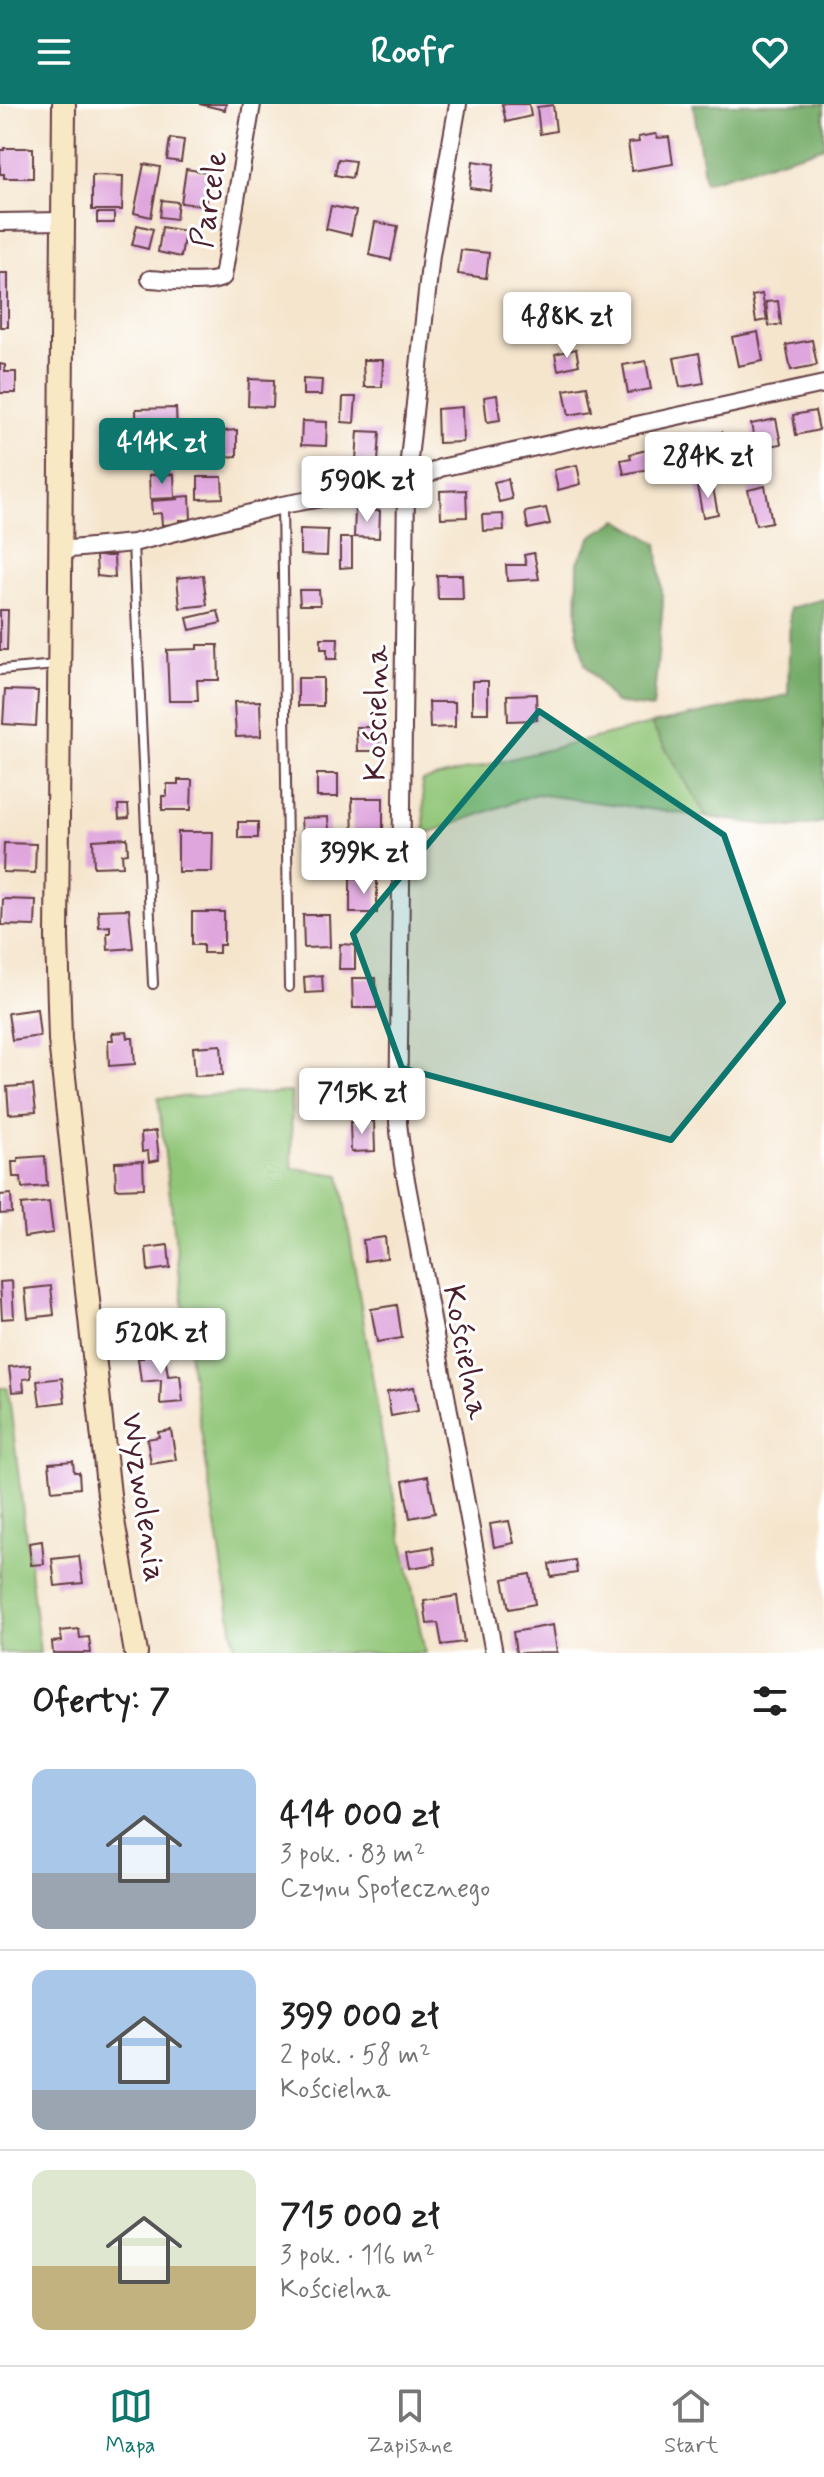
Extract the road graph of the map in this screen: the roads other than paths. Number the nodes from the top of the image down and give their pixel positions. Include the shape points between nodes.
1 (64, 104) edge
2 (252, 104) edge
3 (458, 104) edge
4 (62, 221) junction
5 (0, 222) edge
6 (150, 279) dead end
7 (824, 384) edge
8 (406, 487) junction
9 (282, 505) junction
10 (133, 543) junction
11 (60, 550) junction
12 (61, 665) junction
13 (0, 670) edge
14 (153, 984) dead end
15 (289, 987) dead end
16 (136, 1653) edge
17 (494, 1653) edge

1 - 4 main road, Wyzwolenia
2 - 6 street, Parcele via 223,277
3 - 8 street, Kościelna via 431,255
4 - 5 street
4 - 11 main road, Wyzwolenia
7 - 8 street via 440,468
8 - 9 street
8 - 17 street, Kościelna via 398,1123
9 - 10 street
9 - 15 lane
10 - 11 street
10 - 14 lane
11 - 12 main road, Wyzwolenia
12 - 13 lane
12 - 16 main road, Wyzwolenia via 60,1040 110,1504

